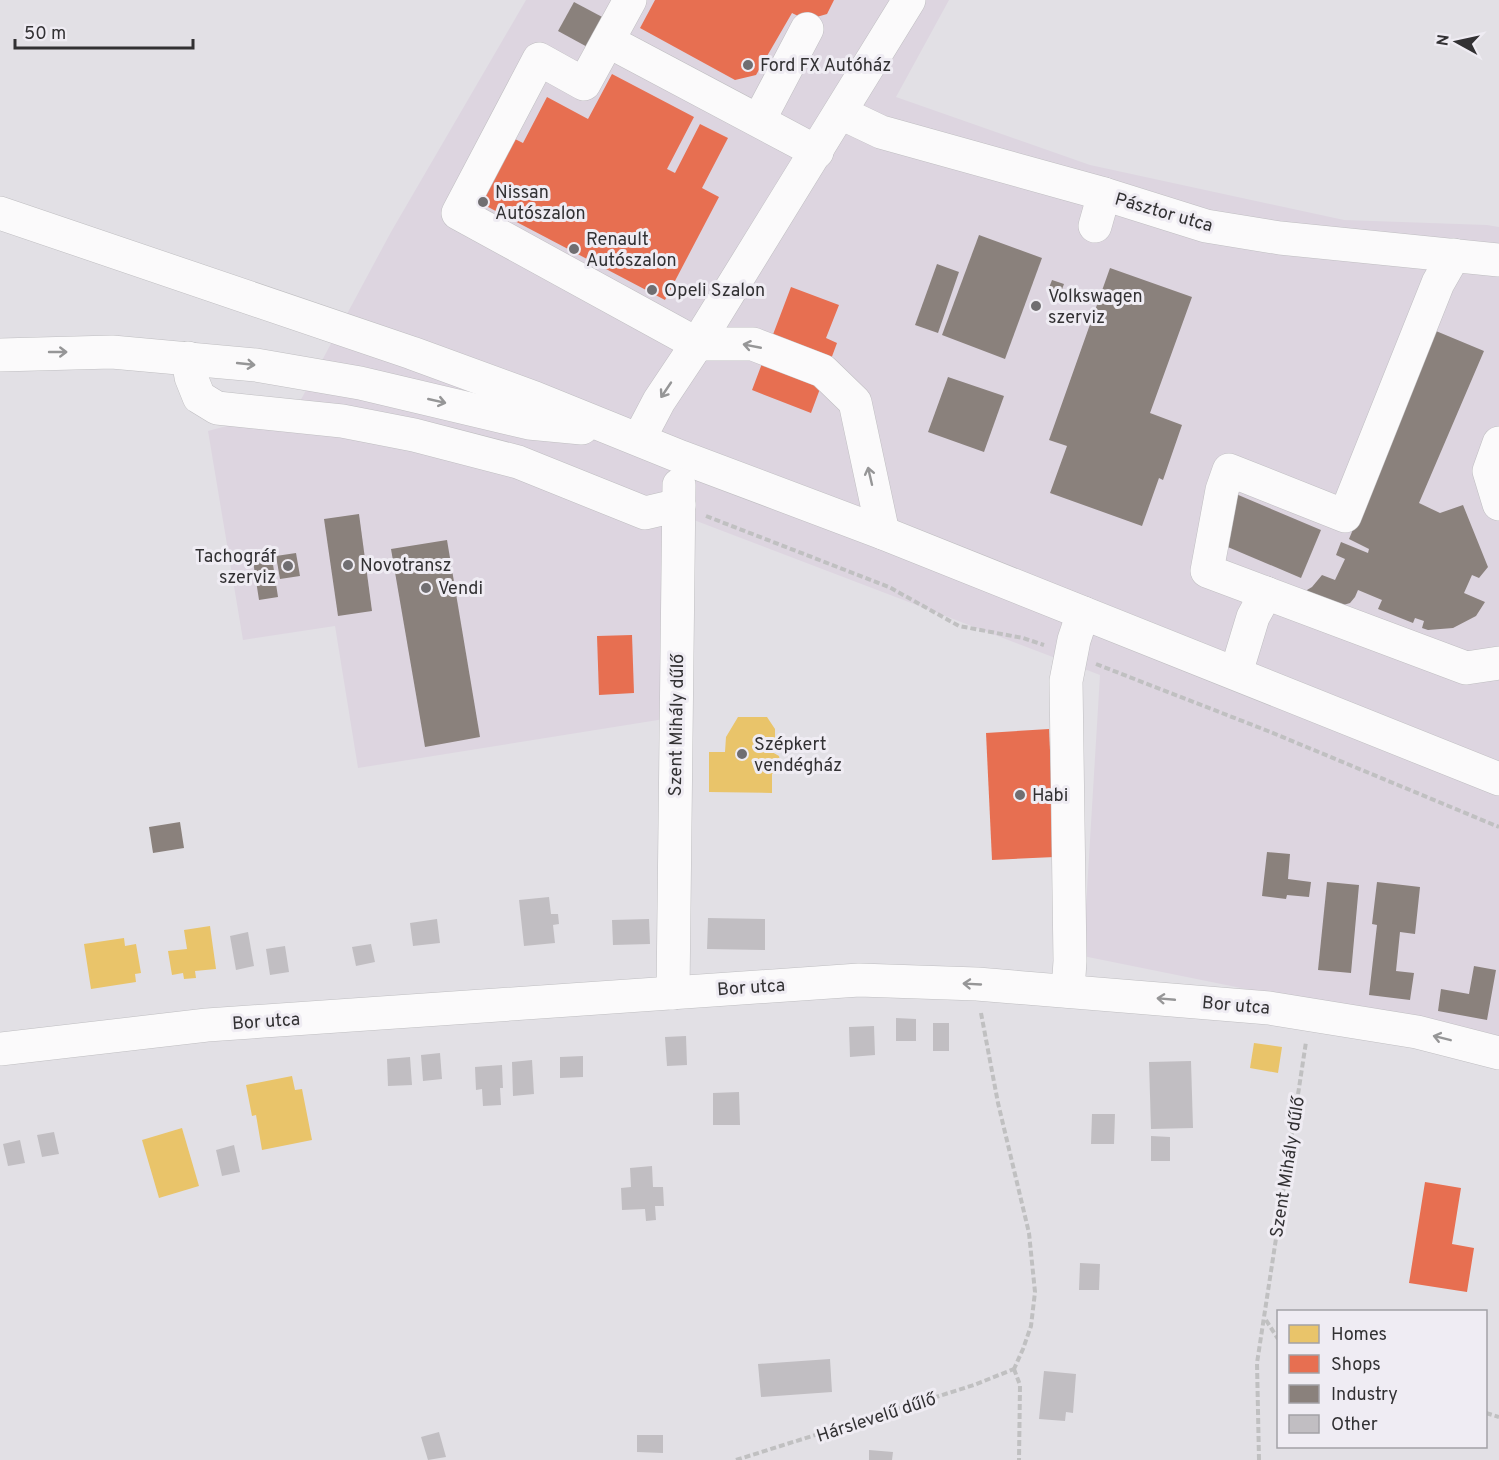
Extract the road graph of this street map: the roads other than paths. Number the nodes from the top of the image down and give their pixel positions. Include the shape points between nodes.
1 (630, 0) edge
2 (909, 0) edge
3 (807, 29) dead end
4 (608, 41) junction
5 (841, 113) junction
6 (759, 120) junction
7 (817, 152) junction
8 (1104, 194) junction
9 (0, 213) edge
10 (1095, 226) dead end
11 (1454, 255) junction
12 (1499, 260) edge
13 (697, 344) junction
14 (0, 355) edge
15 (188, 358) junction
16 (628, 435) junction
17 (1499, 443) edge
18 (681, 457) junction
19 (1499, 504) edge
20 (679, 506) junction
21 (883, 533) junction
22 (1266, 593) junction
23 (1083, 613) junction
24 (1499, 663) edge
25 (1236, 673) junction
26 (1499, 779) edge
27 (1068, 991) junction
28 (673, 993) junction
29 (0, 1048) edge
30 (1499, 1053) edge

1 - 4 street
2 - 5 street
3 - 6 street
4 - 6 street
4 - 13 street via 584,84 539,59 458,213
5 - 7 street
5 - 8 street, Pásztor utca via 881,132
6 - 7 street
7 - 13 street
8 - 10 street
8 - 11 street, Pásztor utca via 1206,226 1280,238
9 - 16 street via 412,353
11 - 12 street, Pásztor utca
11 - 22 street via 1438,283 1345,516 1229,470 1207,571
13 -> 16 street via 659,401
21 -> 13 street via 855,402 823,371 753,344
14 -> 15 street via 112,352
15 -> 16 street via 360,383 529,423
15 - 20 street via 199,397 217,408 342,421 414,435 518,462 645,513
16 - 18 street
17 - 19 street via 1489,471
18 - 20 street, Szent Mihály dűlő
18 - 21 street
20 - 28 street, Szent Mihály dűlő
21 - 23 street
22 - 24 street via 1466,668
22 - 25 street via 1253,617
23 - 25 street
23 - 27 street via 1066,681
25 - 26 street
27 -> 28 street, Bor utca via 859,980
30 -> 27 street, Bor utca via 1417,1032 1269,1008
28 - 29 street, Bor utca via 207,1025

